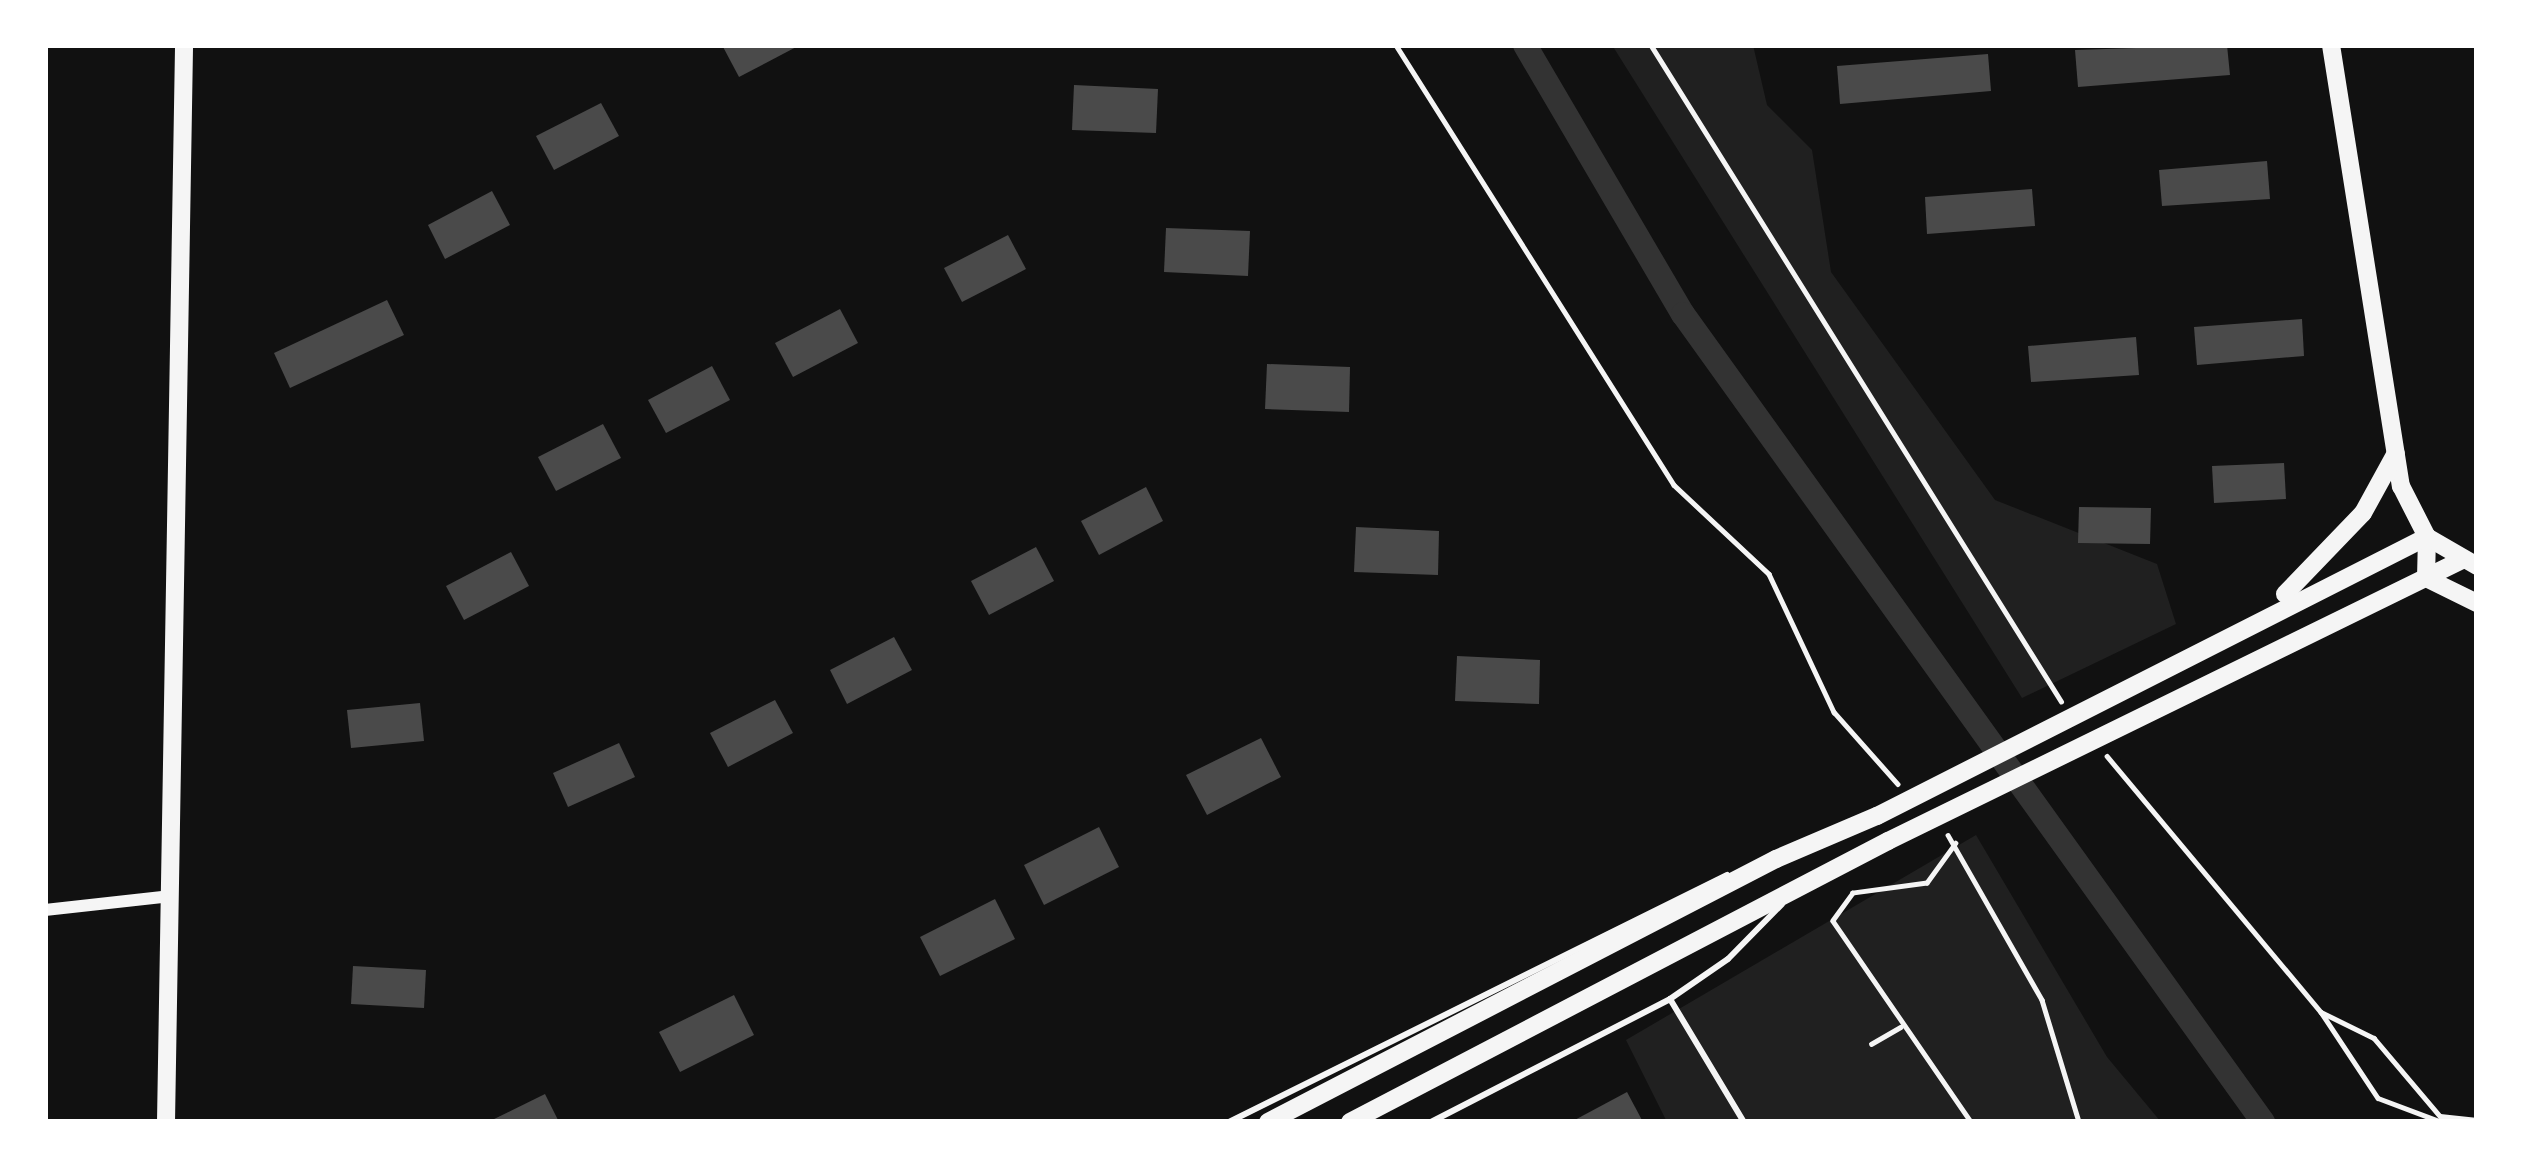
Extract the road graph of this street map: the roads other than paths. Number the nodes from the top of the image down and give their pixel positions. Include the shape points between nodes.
1 (184, 45) edge
2 (2331, 45) edge
3 (2396, 453) junction
4 (2427, 537) junction
5 (2470, 562) edge
6 (2426, 578) junction
7 (2477, 603) edge
8 (2225, 637) junction
9 (1776, 859) junction
10 (1792, 894) junction
11 (171, 896) junction
12 (45, 910) edge
13 (1670, 999) junction
14 (166, 1122) edge
15 (1228, 1122) edge
16 (1268, 1122) edge
17 (1349, 1122) edge
18 (1431, 1122) edge
19 (1744, 1122) edge

1 - 11 main road
2 - 3 main road
3 - 4 main road via 2401,486
3 - 8 main road via 2363,513 2305,581
4 - 5 main road
4 - 6 main road
4 - 8 main road
5 - 6 main road
6 - 7 main road
6 - 10 main road
8 - 9 main road
9 - 15 lane via 1693,887
9 - 16 main road
10 - 13 lane via 1728,959
10 - 17 main road
11 - 12 street
11 - 14 main road
13 - 18 lane
13 - 19 lane

